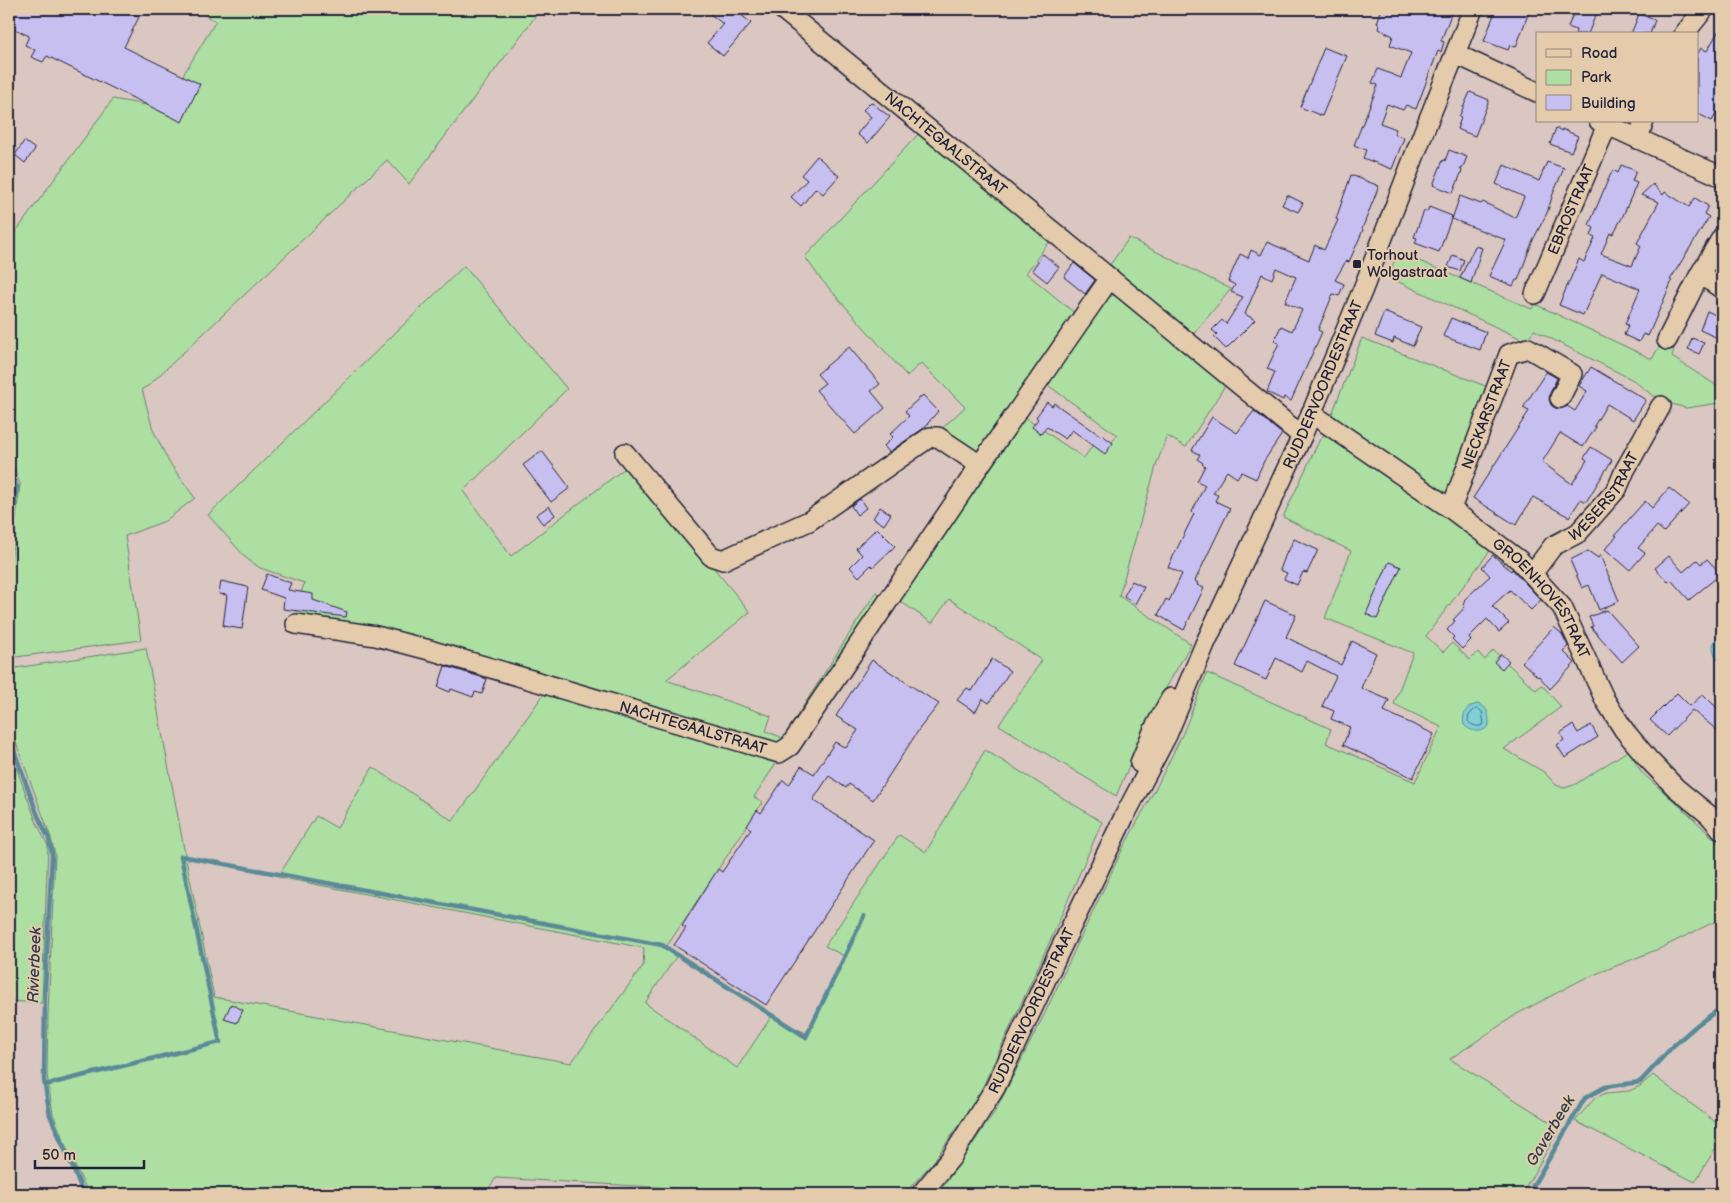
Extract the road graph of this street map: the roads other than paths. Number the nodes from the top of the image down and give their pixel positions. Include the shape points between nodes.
1 (782, 9) edge
2 (1473, 9) edge
3 (1704, 9) edge
4 (1686, 32) edge
5 (1456, 54) junction
6 (1536, 92) edge
7 (1644, 122) edge
8 (1603, 123) edge
9 (1638, 139) junction
10 (1722, 177) edge
11 (1722, 237) edge
12 (1700, 274) junction
13 (1110, 278) junction
14 (1722, 289) edge
15 (1535, 294) dead end
16 (1667, 340) dead end
17 (1560, 398) dead end
18 (1661, 406) dead end
19 (1311, 413) junction
20 (1302, 436) junction
21 (625, 453) dead end
22 (980, 465) junction
23 (1451, 508) junction
24 (1532, 574) junction
25 (296, 624) dead end
26 (1722, 830) edge
27 (921, 1194) edge

1 - 13 street, NACHTEGAALSTRAAT
2 - 5 street, RUDDERVOORDESTRAAT
3 - 4 street
5 - 6 street
5 - 19 street, RUDDERVOORDESTRAAT
7 - 9 street
8 - 9 street
8 - 15 street, EBROSTRAAT
9 - 10 street
11 - 12 street
12 - 14 street
12 - 16 street
13 - 20 street, NACHTEGAALSTRAAT
13 - 22 street, NACHTEGAALSTRAAT
17 - 23 street, NECKARSTRAAT via 1572,374 1528,348 1509,354
18 - 24 street, WESERSTRAAT via 1617,489 1578,533 1553,546
19 - 20 street, RUDDERVOORDESTRAAT
19 - 23 street, GROENHOVESTRAAT
20 - 27 street, RUDDERVOORDESTRAAT via 1205,644 1154,729 1139,765 1124,818 995,1088 951,1158
21 - 22 street via 711,556 723,560 809,521 930,436 938,437
22 - 25 street, NACHTEGAALSTRAAT via 790,746 779,753 424,648 376,636
23 - 24 street, GROENHOVESTRAAT via 1519,560
24 - 26 street, GROENHOVESTRAAT via 1562,607 1605,700 1624,730 1676,788

